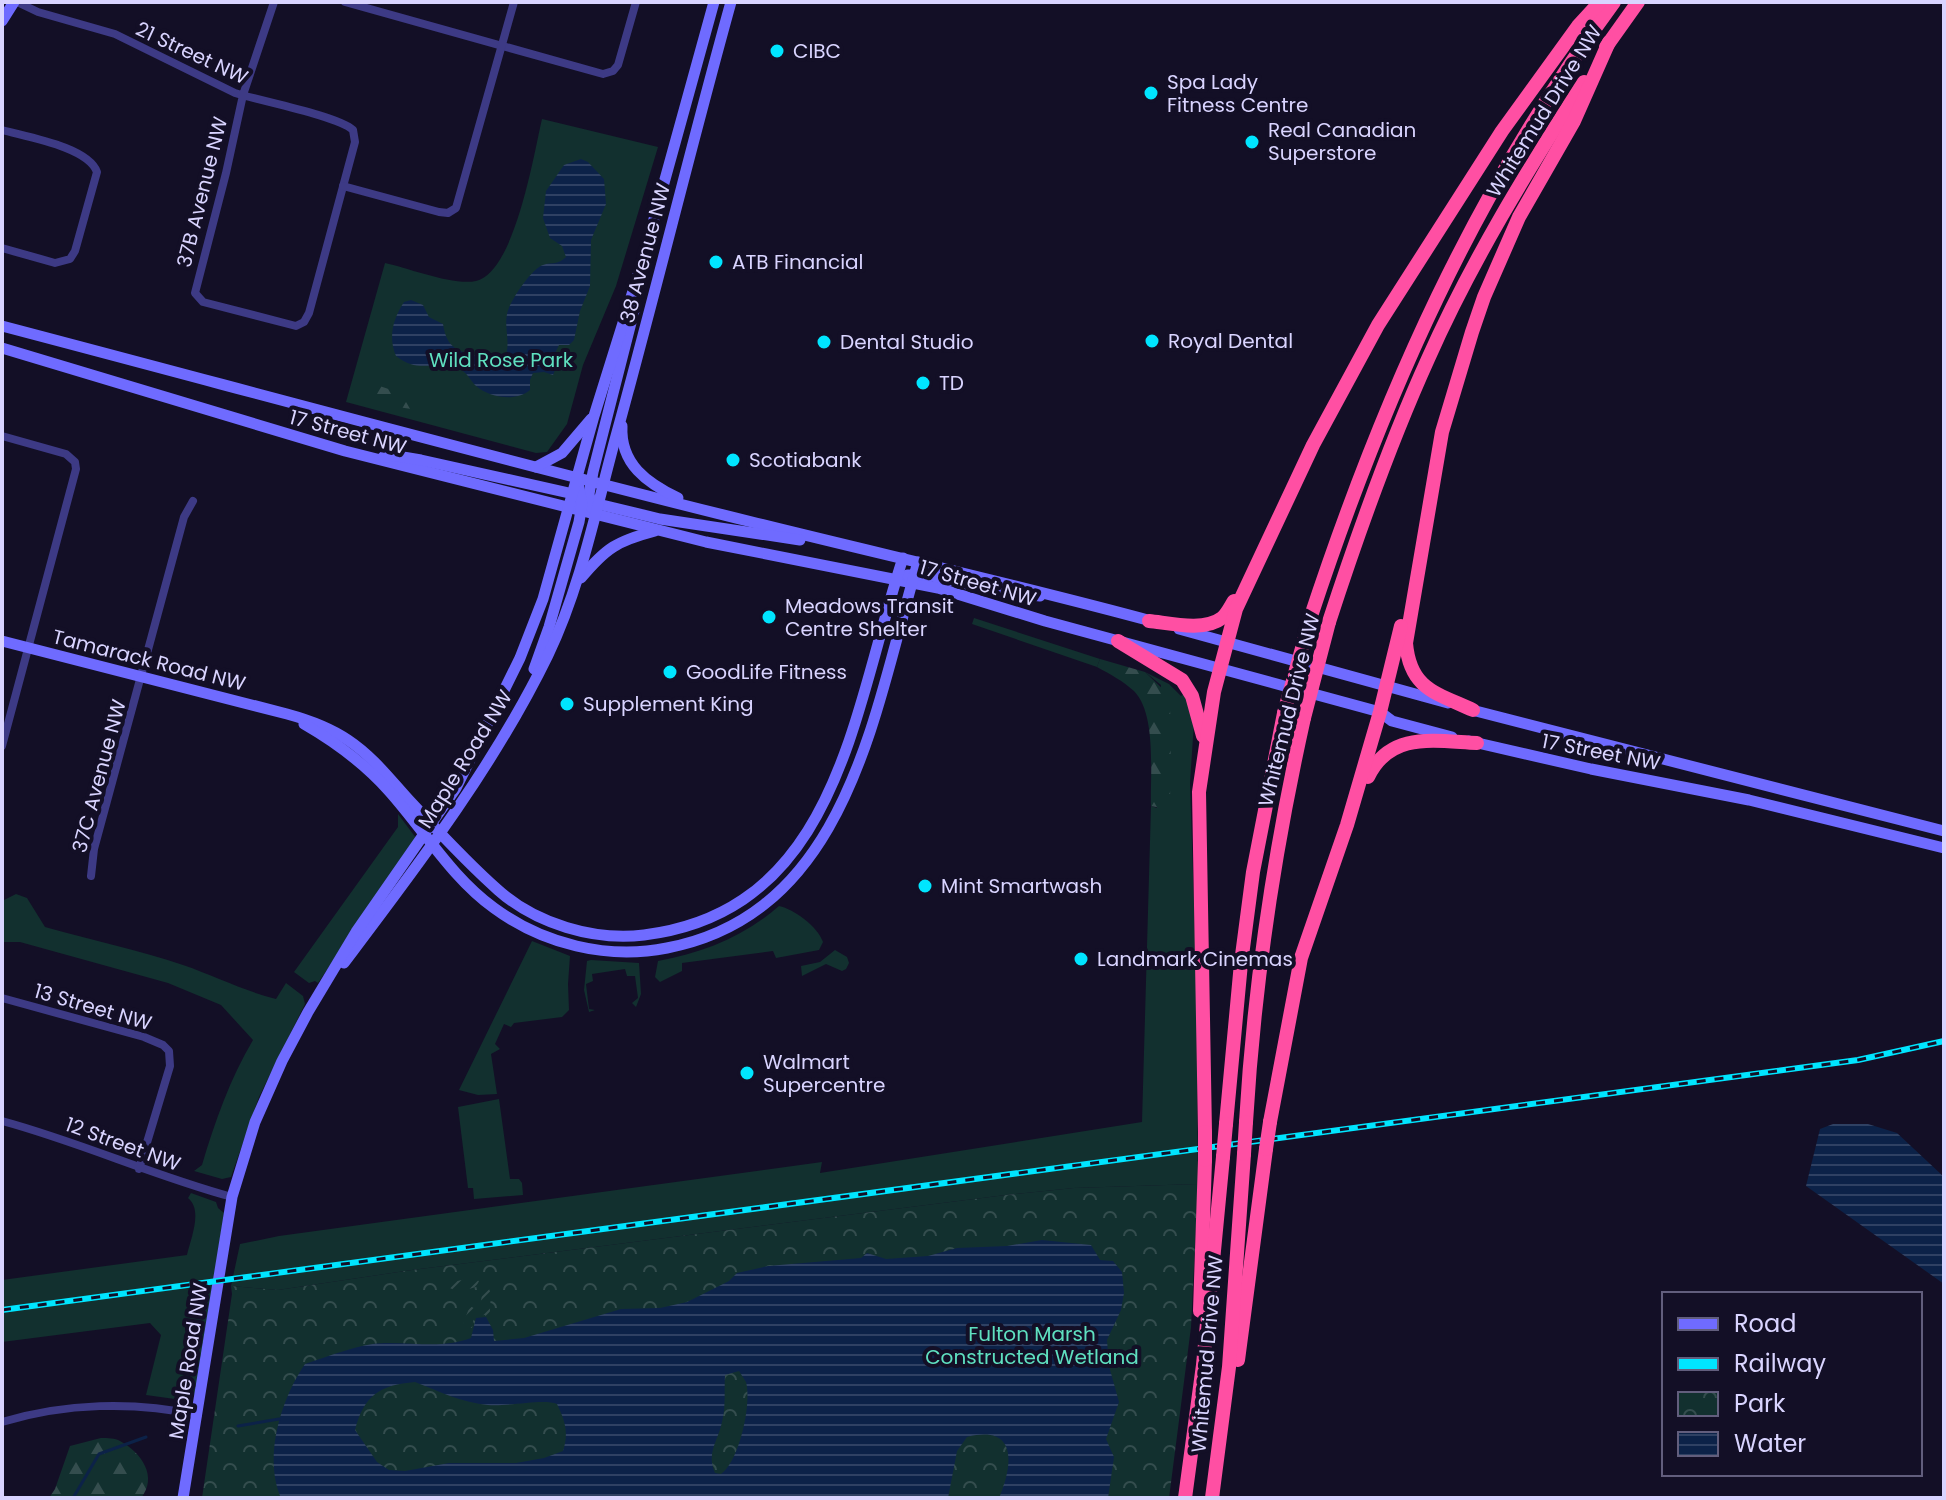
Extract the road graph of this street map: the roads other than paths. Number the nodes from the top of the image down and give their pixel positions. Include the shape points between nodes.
1 (16, 2) edge
2 (274, 2) edge
3 (345, 2) edge
4 (514, 2) edge
5 (636, 2) edge
6 (714, 2) edge
7 (731, 2) edge
8 (1600, 2) edge
9 (1614, 2) edge
10 (1638, 2) edge
11 (2, 21) edge
12 (1609, 42) junction
13 (502, 46) junction
14 (243, 95) junction
15 (2, 130) edge
16 (343, 186) junction
17 (2, 248) edge
18 (643, 259) junction
19 (2, 326) edge
20 (2, 348) edge
21 (622, 413) junction
22 (594, 416) junction
23 (2, 436) edge
24 (536, 467) junction
25 (577, 477) junction
26 (597, 482) junction
27 (193, 501) dead end
28 (585, 503) junction
29 (1428, 505) junction
30 (699, 509) junction
31 (658, 530) junction
32 (848, 545) junction
33 (903, 558) junction
34 (914, 573) junction
35 (896, 579) junction
36 (1247, 581) junction
37 (575, 585) junction
38 (1149, 621) junction
39 (2, 641) edge
40 (1118, 641) junction
41 (1226, 643) junction
42 (29, 649) junction
43 (1220, 669) junction
44 (141, 678) junction
45 (1387, 688) junction
46 (518, 710) junction
47 (1473, 710) junction
48 (1380, 712) junction
49 (1205, 740) junction
50 (1477, 743) junction
51 (2, 746) edge
52 (1347, 825) junction
53 (1944, 831) edge
54 (432, 834) junction
55 (1944, 848) edge
56 (91, 876) dead end
57 (2, 998) edge
58 (2, 1121) edge
59 (139, 1169) junction
60 (232, 1197) junction
61 (198, 1415) junction
62 (2, 1422) edge
63 (1193, 1446) junction
64 (1219, 1454) junction
65 (185, 1498) edge
66 (1185, 1498) edge
67 (1212, 1498) edge

1 - 11 main road
1 - 14 street, 21 Street NW via 115,34
2 - 14 street, 37B Avenue NW
3 - 13 street
4 - 13 street
5 - 13 street via 621,59 608,73
6 - 18 main road, 38 Avenue NW
7 - 21 main road, 38 Avenue NW
8 - 36 highway via 1502,131 1386,312
9 - 63 highway, Whitemud Drive NW, bridge via 1516,150 1439,292 1345,511 1311,616 1284,713 1253,872
10 - 12 highway, Whitemud Drive NW
12 - 29 highway via 1484,297 1442,432
12 - 64 highway, Whitemud Drive NW, bridge via 1528,168 1429,355 1368,504 1329,622 1304,718 1270,893 1256,999
13 - 16 street via 456,208 439,212
14 - 16 street, 21 Street NW via 342,122 353,130 355,142
14 - 16 street, 37B Avenue NW via 195,285 197,298 286,325 300,324 309,313
15 - 17 street via 73,151 91,161 97,172 70,259 55,263
18 - 22 main road, 38 Avenue NW
18 - 26 main road
19 - 24 main road, 17 Street NW
20 - 28 main road, 17 Street NW via 370,458 421,460
21 - 26 main road, 38 Avenue NW
21 - 30 main road via 621,436 640,476
22 - 24 main road via 562,453
22 - 25 main road, 38 Avenue NW
23 - 42 street via 66,454 75,462
24 - 25 main road, 17 Street NW
25 - 26 main road, 17 Street NW
25 - 28 main road, 38 Avenue NW
26 - 28 main road
26 - 30 main road, 17 Street NW
27 - 44 street, 37C Avenue NW via 184,517
28 - 31 main road, 17 Street NW
28 - 32 main road
28 - 37 main road, Maple Road NW
28 - 46 main road
28 - 54 main road, Maple Road NW via 515,669
29 - 45 highway
29 - 47 highway via 1406,643 1408,661 1426,689
30 - 32 main road, 17 Street NW
31 - 35 main road, 17 Street NW
31 - 37 main road via 611,547
32 - 33 main road, 17 Street NW
33 - 34 main road, 17 Street NW
33 - 35 main road
34 - 35 main road, 17 Street NW
34 - 38 main road, 17 Street NW via 1002,592 1079,601
34 - 40 main road, 17 Street NW
34 - 54 main road via 867,742 841,806 783,890 730,928 658,950 624,953 578,947 496,910 475,893
35 - 54 main road via 856,721 829,794 781,868 732,909 700,924 655,934 581,931 510,901
36 - 38 highway via 1219,620
36 - 41 highway
37 - 46 main road, Maple Road NW via 549,653
38 - 41 main road, 17 Street NW
39 - 42 main road, Tamarack Road NW
40 - 43 main road, 17 Street NW
40 - 49 highway via 1182,680
41 - 43 highway
41 - 45 main road, 17 Street NW
42 - 44 main road, Tamarack Road NW
42 - 51 street
43 - 48 main road, 17 Street NW
43 - 49 highway
44 - 54 main road, Tamarack Road NW via 323,725 361,749
44 - 56 street, 37C Avenue NW
45 - 47 main road, 17 Street NW
45 - 48 highway
46 - 54 main road, Maple Road NW
47 - 53 main road, 17 Street NW
48 - 50 main road, 17 Street NW via 1392,721
48 - 52 highway
49 - 63 highway, bridge via 1198,829 1205,1160
50 - 52 highway via 1424,740 1391,750 1376,760
50 - 55 main road, 17 Street NW via 1749,800
52 - 64 highway, bridge via 1290,1006 1240,1349
54 - 60 main road, Maple Road NW via 356,932 316,997 255,1122
57 - 59 street, 13 Street NW via 166,1048 170,1066
58 - 59 street, 12 Street NW
59 - 60 street, 12 Street NW
60 - 61 main road, Maple Road NW
61 - 62 street via 117,1405
61 - 65 main road, Maple Road NW
63 - 66 highway, Whitemud Drive NW
64 - 67 highway, Whitemud Drive NW

